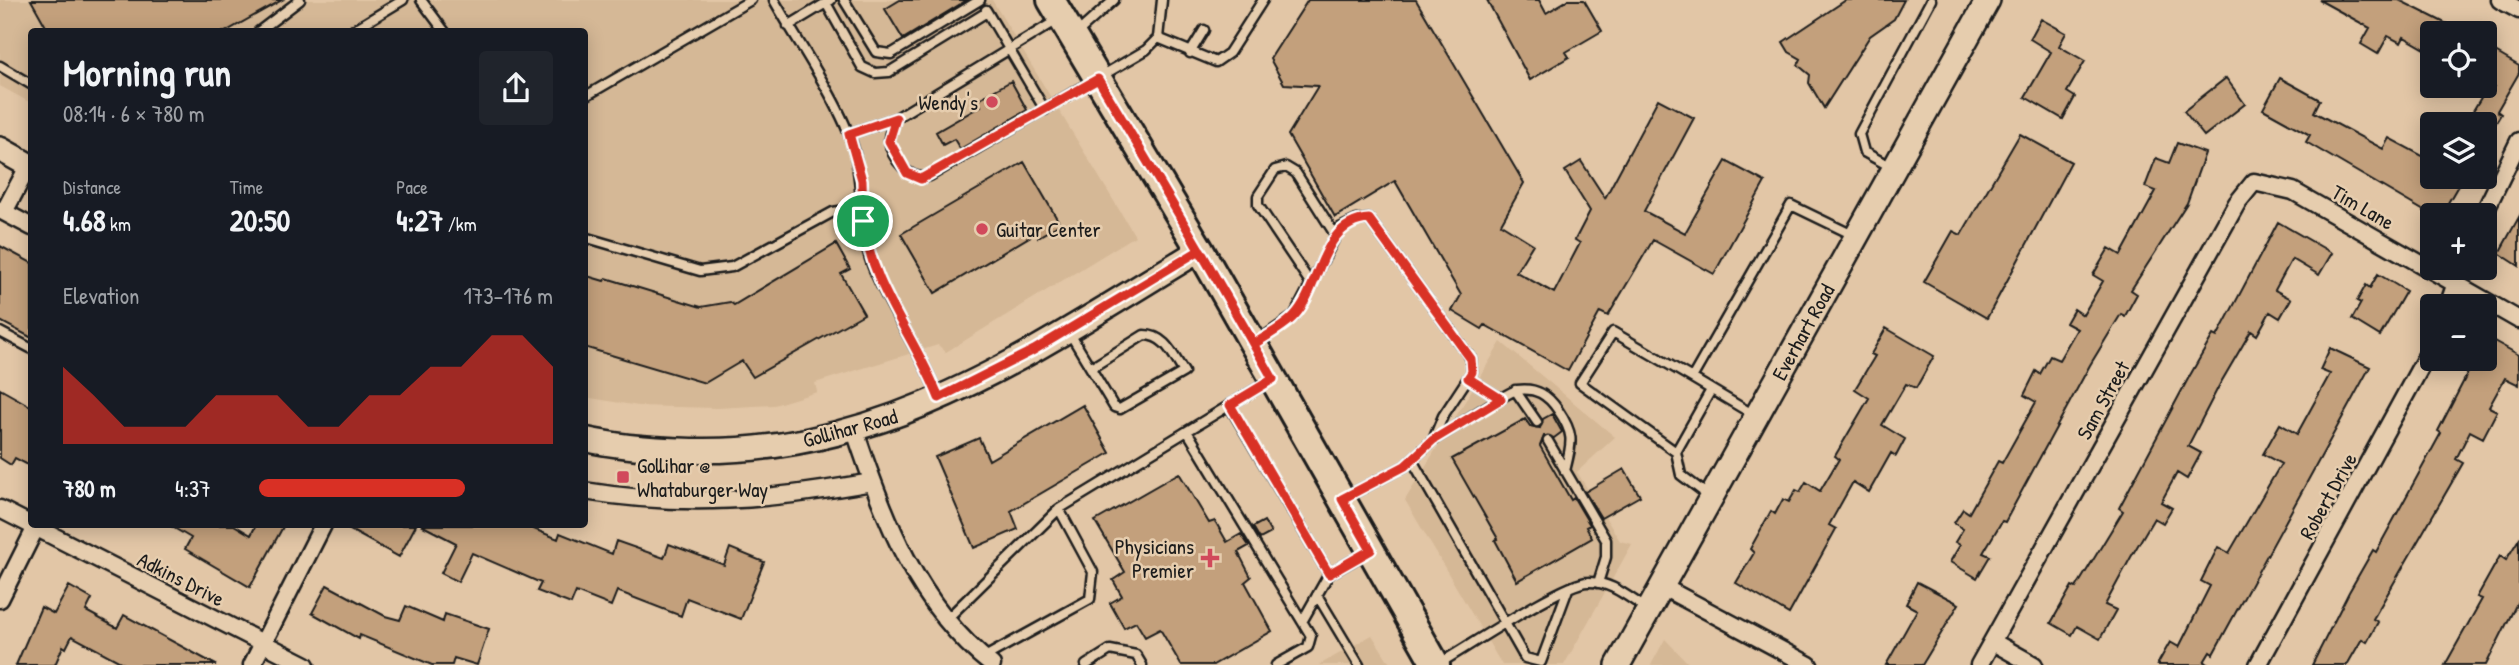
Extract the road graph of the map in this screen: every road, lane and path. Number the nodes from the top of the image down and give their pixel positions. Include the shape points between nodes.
1 (300, 0) edge
2 (403, 0) edge
3 (421, 0) edge
4 (751, 0) edge
5 (774, 0) edge
6 (844, 0) edge
7 (980, 0) edge
8 (1114, 0) edge
9 (1162, 0) edge
10 (1263, 0) edge
11 (1931, 0) edge
12 (1988, 0) edge
13 (2500, 0) edge
14 (829, 1) edge
15 (2519, 10) edge
16 (987, 12) junction
17 (1062, 18) edge
18 (789, 26) junction
19 (263, 28) edge
20 (357, 28) edge
21 (442, 28) edge
22 (1204, 30) dead end
23 (1158, 38) junction
24 (1009, 49) junction
25 (1190, 53) junction
26 (0, 66) edge
27 (1098, 79) junction
28 (28, 83) edge
29 (588, 95) edge
30 (1045, 110) junction
31 (896, 118) junction
32 (849, 134) junction
33 (2519, 141) edge
34 (0, 149) edge
35 (28, 165) edge
36 (1894, 168) junction
37 (28, 169) edge
38 (2254, 182) joint
39 (2489, 203) edge
40 (863, 207) junction
41 (1, 214) edge
42 (28, 225) edge
43 (1336, 236) junction
44 (1856, 236) junction
45 (588, 238) edge
46 (1200, 250) junction
47 (2456, 280) edge
48 (1311, 284) junction
49 (2454, 284) junction
50 (2451, 294) edge
51 (2519, 320) edge
52 (1068, 330) junction
53 (0, 332) edge
54 (1254, 344) junction
55 (28, 347) edge
56 (1091, 368) junction
57 (2420, 368) edge
58 (1468, 378) junction
59 (1692, 378) junction
60 (1273, 379) junction
61 (1515, 390) junction
62 (1711, 390) junction
63 (939, 398) junction
64 (1501, 399) junction
65 (1230, 405) junction
66 (1756, 416) junction
67 (1537, 422) dead end
68 (1187, 431) junction
69 (855, 432) junction
70 (588, 440) edge
71 (1433, 440) junction
72 (1548, 441) dead end
73 (1676, 452) junction
74 (1412, 460) junction
75 (1565, 471) junction
76 (872, 482) junction
77 (588, 491) edge
78 (1711, 497) junction
79 (1342, 499) junction
80 (0, 509) edge
81 (1059, 509) junction
82 (28, 525) edge
83 (321, 528) edge
84 (35, 529) joint
85 (1371, 550) junction
86 (1329, 574) junction
87 (1598, 583) junction
88 (1661, 586) junction
89 (1569, 589) junction
90 (1317, 595) junction
91 (0, 599) edge
92 (1648, 610) junction
93 (947, 619) junction
94 (1303, 620) junction
95 (1505, 623) junction
96 (1993, 642) junction
97 (260, 643) junction
98 (987, 661) edge
99 (252, 665) edge
100 (306, 665) edge
101 (1086, 665) edge
102 (1142, 665) edge
103 (1276, 665) edge
104 (1359, 665) edge
105 (1437, 665) edge
106 (1618, 665) edge
107 (1809, 665) edge
108 (1979, 665) edge
109 (2034, 665) edge
110 (2258, 665) edge

1 - 19 lane
2 - 20 lane
3 - 21 lane
4 - 29 lane
5 - 18 lane
6 - 7 lane via 876,52 883,55
7 - 16 lane
8 - 17 lane
9 - 23 lane
10 - 25 lane via 1229,54 1216,62
11 - 36 lane via 1859,134 1864,152
12 - 36 main road, Everhart Road
13 - 15 street
14 - 16 lane via 862,67 875,74 889,72
14 - 18 lane
16 - 24 lane
17 - 24 lane
17 - 27 main road
18 - 32 lane
22 - 25 lane
23 - 25 lane
23 - 27 lane
24 - 30 lane
24 - 31 lane
26 - 28 lane
27 - 30 lane
27 - 46 main road
30 - 31 lane via 921,179 907,173 889,141
31 - 32 lane
32 - 40 lane via 862,180
33 - 39 street
34 - 35 main road
36 - 44 main road, Everhart Road
37 - 41 street
38 - 49 street, Tim Lane via 2293,191
38 - 96 street, Sam Street via 2237,203
40 - 45 lane via 833,212 732,267 715,271 700,271
40 - 63 lane via 874,271
41 - 42 street
43 - 48 lane
43 - 48 lane via 1296,173 1286,167 1275,170 1258,196 1258,205
43 - 58 lane via 1340,228 1369,219 1471,359
44 - 59 lane via 1791,205
44 - 66 main road, Everhart Road
46 - 52 main road, Gollihar Road
46 - 54 main road
47 - 49 street
48 - 54 lane via 1294,316
49 - 50 street
49 - 51 street, Tim Lane
52 - 56 lane
52 - 63 main road, Gollihar Road
53 - 55 lane
54 - 60 main road
56 - 56 lane via 1120,410 1184,372 1161,338 1153,335 1144,335
57 - 110 street, Robert Drive
58 - 64 lane
58 - 71 lane
59 - 62 lane
59 - 73 lane via 1613,332 1580,383
60 - 65 lane
60 - 79 main road
61 - 64 lane
61 - 67 lane
61 - 75 lane via 1537,390 1551,399 1570,428 1572,444
62 - 66 lane
62 - 73 lane
63 - 69 main road, Gollihar Road
64 - 71 lane
65 - 68 lane
65 - 86 lane
66 - 78 main road, Everhart Road
68 - 81 lane
68 - 94 lane
69 - 70 main road, Gollihar Road via 712,452 646,449
69 - 76 street
71 - 74 lane
72 - 75 lane
73 - 78 lane via 1681,475
74 - 79 lane
74 - 95 lane
75 - 87 lane via 1606,540
76 - 77 street via 736,502 658,500
76 - 93 street via 905,560
78 - 88 main road, Everhart Road
79 - 85 main road
80 - 82 street, Adkins Drive
81 - 93 lane
81 - 98 lane via 1093,572 1090,599
83 - 97 street
84 - 91 street
84 - 97 street, Adkins Drive
85 - 86 lane
85 - 105 main road
86 - 90 lane
87 - 89 lane
87 - 92 lane via 1608,584
88 - 92 main road, Everhart Road
88 - 107 street
89 - 95 lane
89 - 95 lane via 1541,662 1525,658
90 - 94 lane
90 - 104 lane
92 - 106 main road, Everhart Road
93 - 98 street
94 - 103 lane via 1311,636 1307,647
95 - 105 lane
96 - 108 street, Sam Street
96 - 109 street
97 - 99 street
97 - 100 street, Adkins Drive
101 - 102 lane via 1110,650 1136,655

